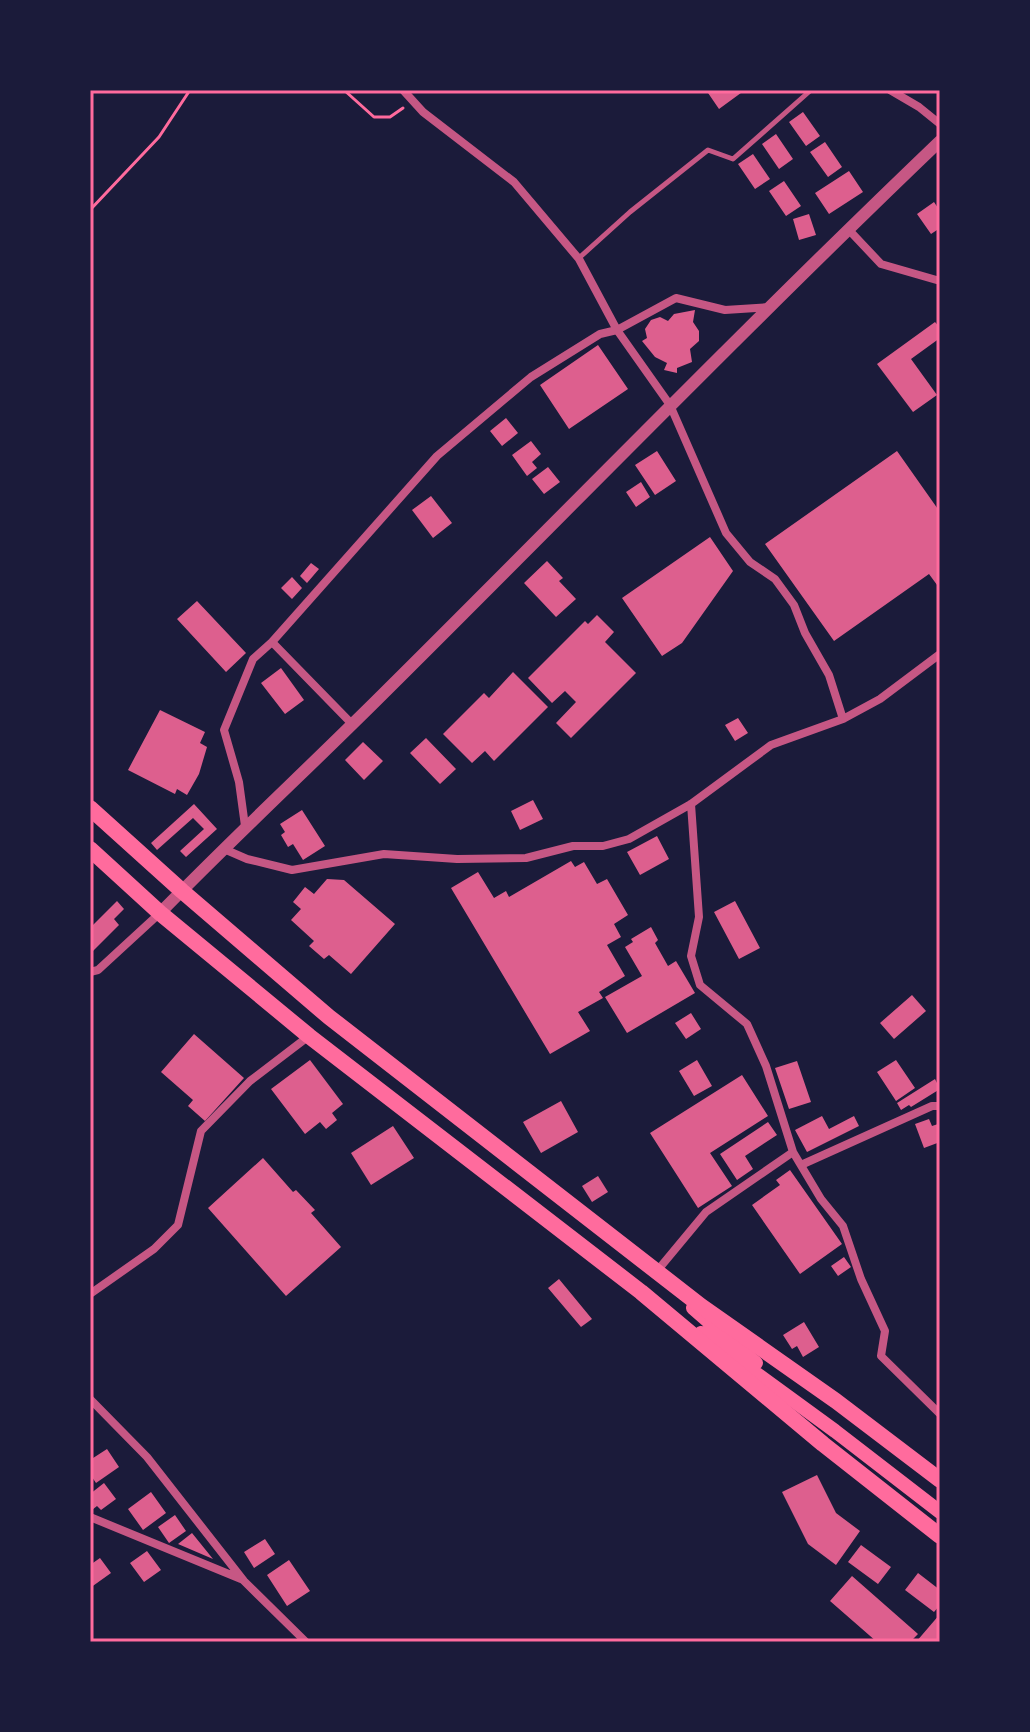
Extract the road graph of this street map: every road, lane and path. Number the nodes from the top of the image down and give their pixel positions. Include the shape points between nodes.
1 (190, 90) edge
2 (344, 90) edge
3 (403, 90) edge
4 (811, 90) edge
5 (890, 90) edge
6 (413, 101) junction
7 (940, 124) edge
8 (940, 141) edge
9 (90, 210) edge
10 (848, 229) junction
11 (579, 259) junction
12 (940, 281) edge
13 (771, 307) junction
14 (617, 330) junction
15 (670, 405) junction
16 (272, 642) junction
17 (940, 654) edge
18 (843, 719) junction
19 (352, 724) junction
20 (691, 804) junction
21 (90, 808) edge
22 (245, 826) junction
23 (90, 849) edge
24 (224, 849) junction
25 (182, 891) junction
26 (160, 913) junction
27 (90, 972) edge
28 (309, 1036) junction
29 (940, 1106) edge
30 (793, 1152) junction
31 (801, 1165) junction
32 (657, 1271) junction
33 (641, 1292) junction
34 (90, 1294) edge
35 (90, 1399) edge
36 (940, 1414) edge
37 (835, 1431) junction
38 (940, 1480) edge
39 (940, 1512) edge
40 (90, 1517) edge
41 (940, 1536) edge
42 (244, 1581) junction
43 (306, 1642) edge

1 - 9 path via 159,137
2 - 6 path via 374,117 390,117
3 - 6 street
4 - 11 lane via 733,159 708,150
5 - 7 street
6 - 11 street via 514,182
8 - 10 street
10 - 12 street via 881,264
10 - 13 street
11 - 14 street
13 - 14 street via 725,310 676,298
13 - 15 street
14 - 15 street
14 - 16 street via 600,334 531,377 437,456
15 - 18 street via 726,533 750,562 775,579 794,605 829,675
15 - 19 street
16 - 19 street
16 - 22 street via 253,659 224,730
17 - 18 street
18 - 20 street via 771,745
19 - 22 street
20 - 24 street via 629,839 526,858 384,854 292,870
20 - 30 street via 699,917 691,956 700,985 747,1024
21 - 25 highway
22 - 24 street
23 - 26 highway
24 - 25 street
25 - 26 street
25 - 32 highway via 329,1017
26 - 27 street
26 - 28 highway
28 - 33 highway
28 - 34 street via 250,1081 201,1131 178,1225 154,1249
29 - 31 street
30 - 31 street
30 - 32 street via 706,1212
31 - 36 street via 843,1226 885,1331 881,1356
32 - 37 main road
32 - 38 highway
33 - 37 main road
33 - 41 highway
35 - 42 street via 147,1457
37 - 39 main road
40 - 42 street
42 - 43 street

